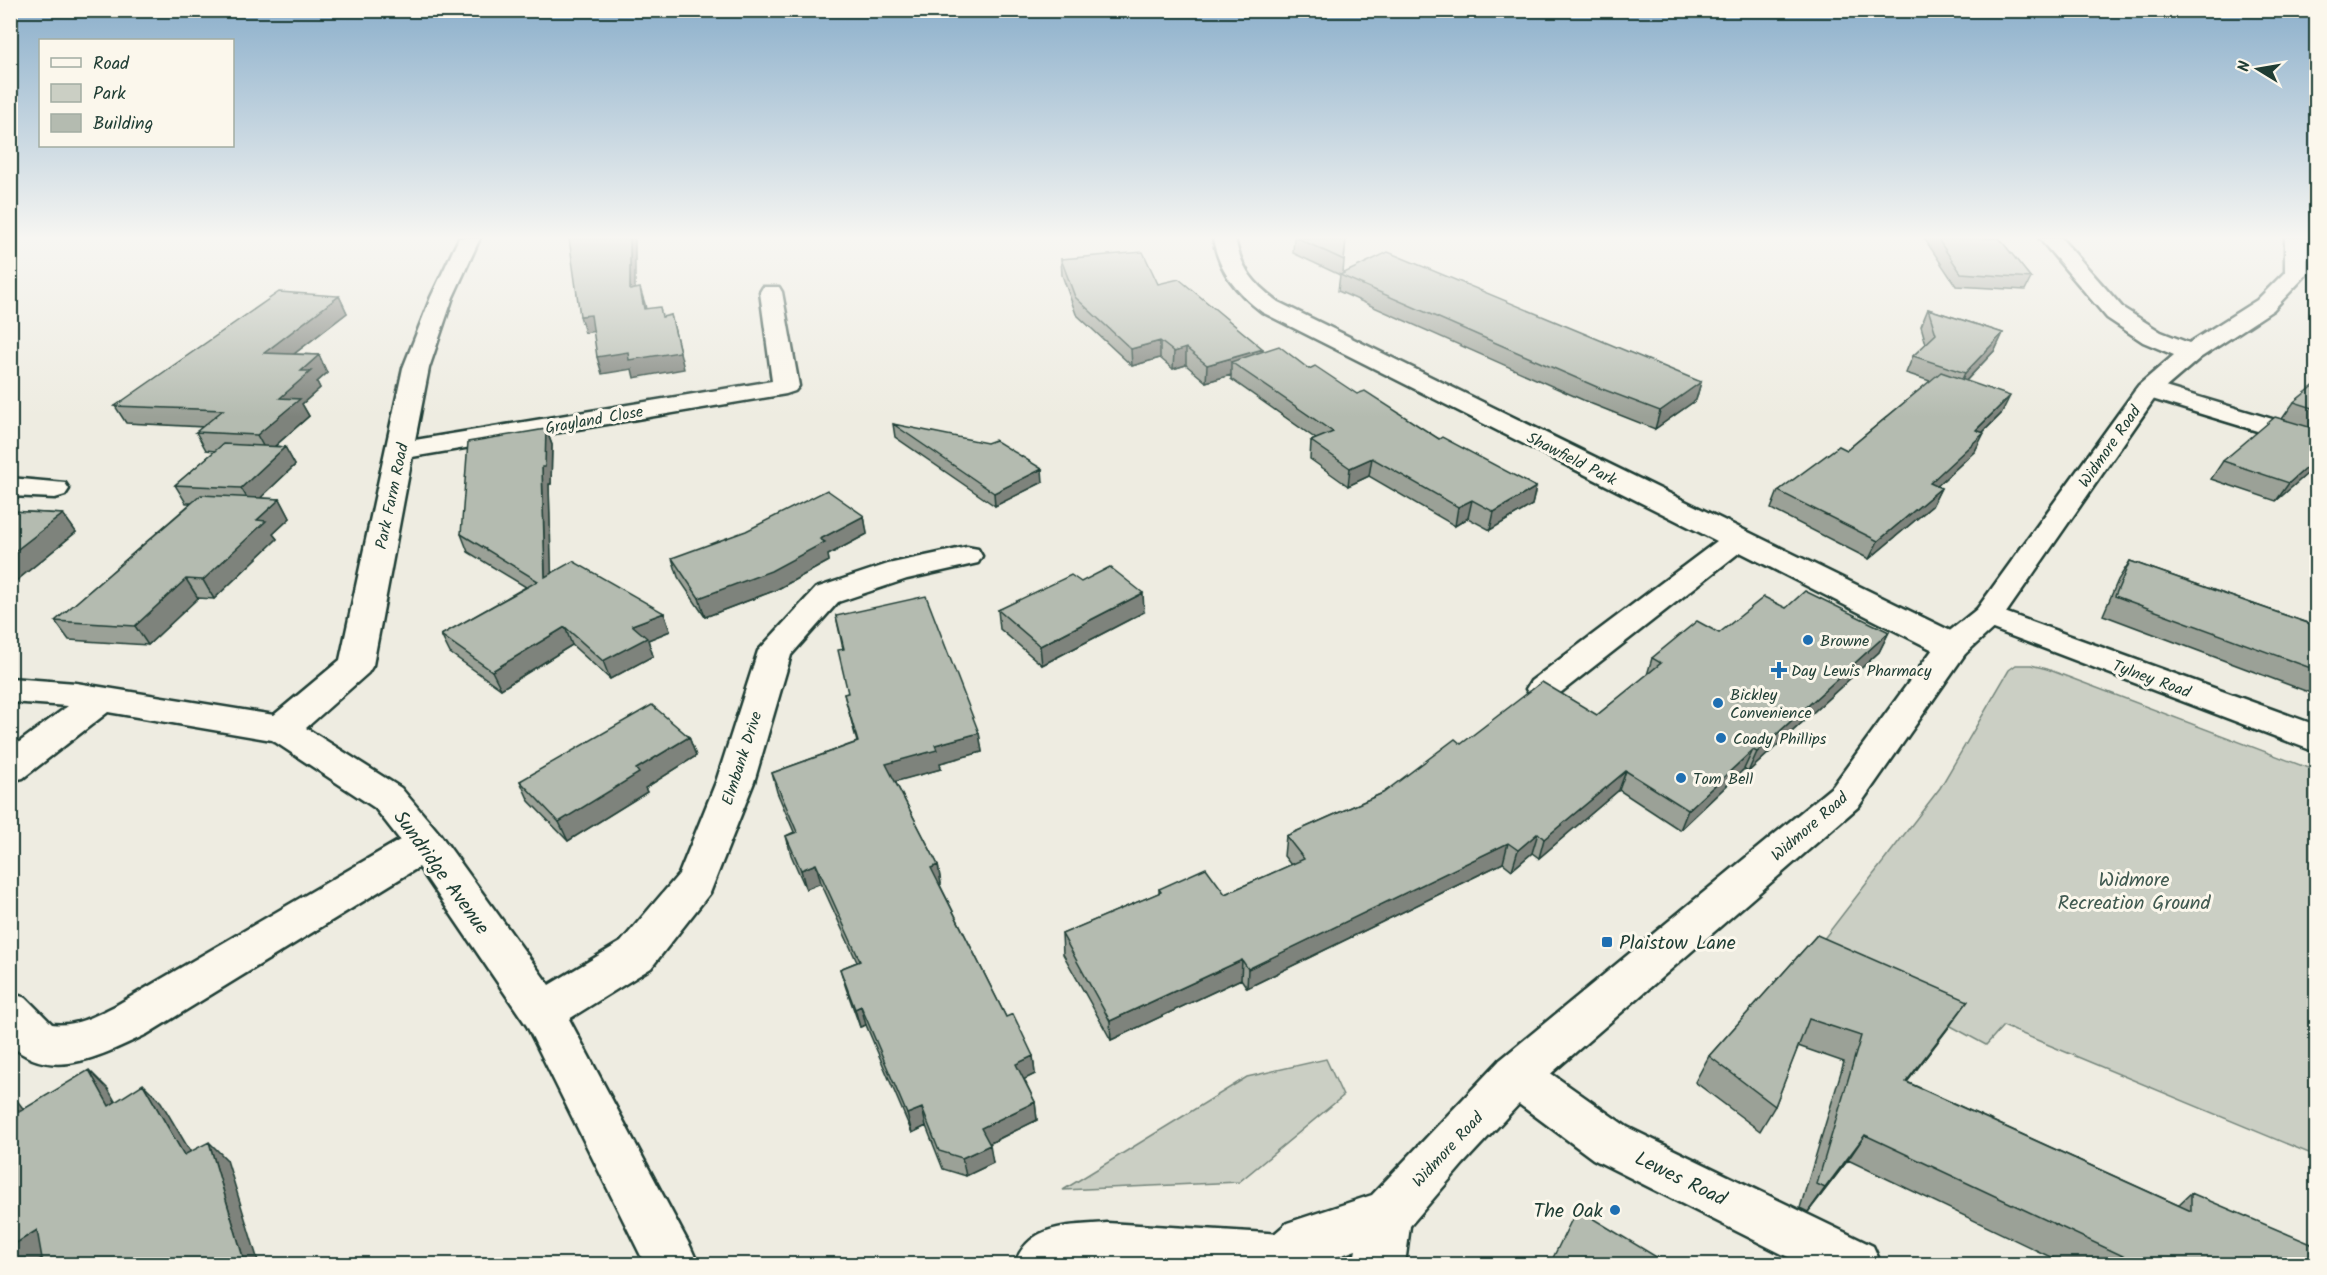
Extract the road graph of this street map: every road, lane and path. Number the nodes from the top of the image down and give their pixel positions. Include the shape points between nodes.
1 (442, 298) edge
2 (772, 298) edge
3 (1258, 298) edge
4 (2102, 298) edge
5 (2272, 298) edge
6 (2191, 353) junction
7 (2148, 390) junction
8 (2316, 441) edge
9 (401, 451) junction
10 (10, 487) edge
11 (55, 489) dead end
12 (1737, 540) junction
13 (968, 556) dead end
14 (1988, 616) junction
15 (1953, 646) junction
16 (1543, 689) edge
17 (10, 690) edge
18 (102, 699) junction
19 (281, 729) junction
20 (2316, 739) edge
21 (10, 768) edge
22 (426, 844) junction
23 (10, 1012) edge
24 (543, 1012) junction
25 (1516, 1074) junction
26 (1387, 1215) junction
27 (1280, 1262) edge
28 (672, 1264) edge
29 (1041, 1264) edge
30 (1378, 1264) edge
31 (1855, 1264) edge

1 - 9 street, Park Farm Road via 416,368
2 - 9 street, Grayland Close via 786,386
3 - 12 street, Shawfield Park
4 - 6 street via 2115,312 2152,337
5 - 6 street, Widmore Road
6 - 7 street, Widmore Road
7 - 8 street
7 - 14 street, Widmore Road
9 - 19 street, Park Farm Road via 356,665
10 - 11 street
12 - 15 street, Shawfield Park
12 - 16 street
13 - 24 street, Elmbank Drive via 899,571 827,595 775,651 735,782 696,882 636,955
14 - 15 street, Widmore Road
14 - 20 street, Tylney Road
15 - 25 street, Widmore Road via 1846,796
17 - 18 street, Sundridge Avenue
18 - 19 street, Sundridge Avenue
18 - 21 street
19 - 22 street, Sundridge Avenue via 387,798
22 - 23 street via 131,1020 103,1032 62,1045 45,1043 28,1032
22 - 24 street, Sundridge Avenue
24 - 28 street, Sundridge Avenue
25 - 26 street, Widmore Road
25 - 31 street, Lewes Road via 1610,1143
26 - 27 street via 1305,1241
26 - 30 street
27 - 29 street via 1107,1249 1058,1252

